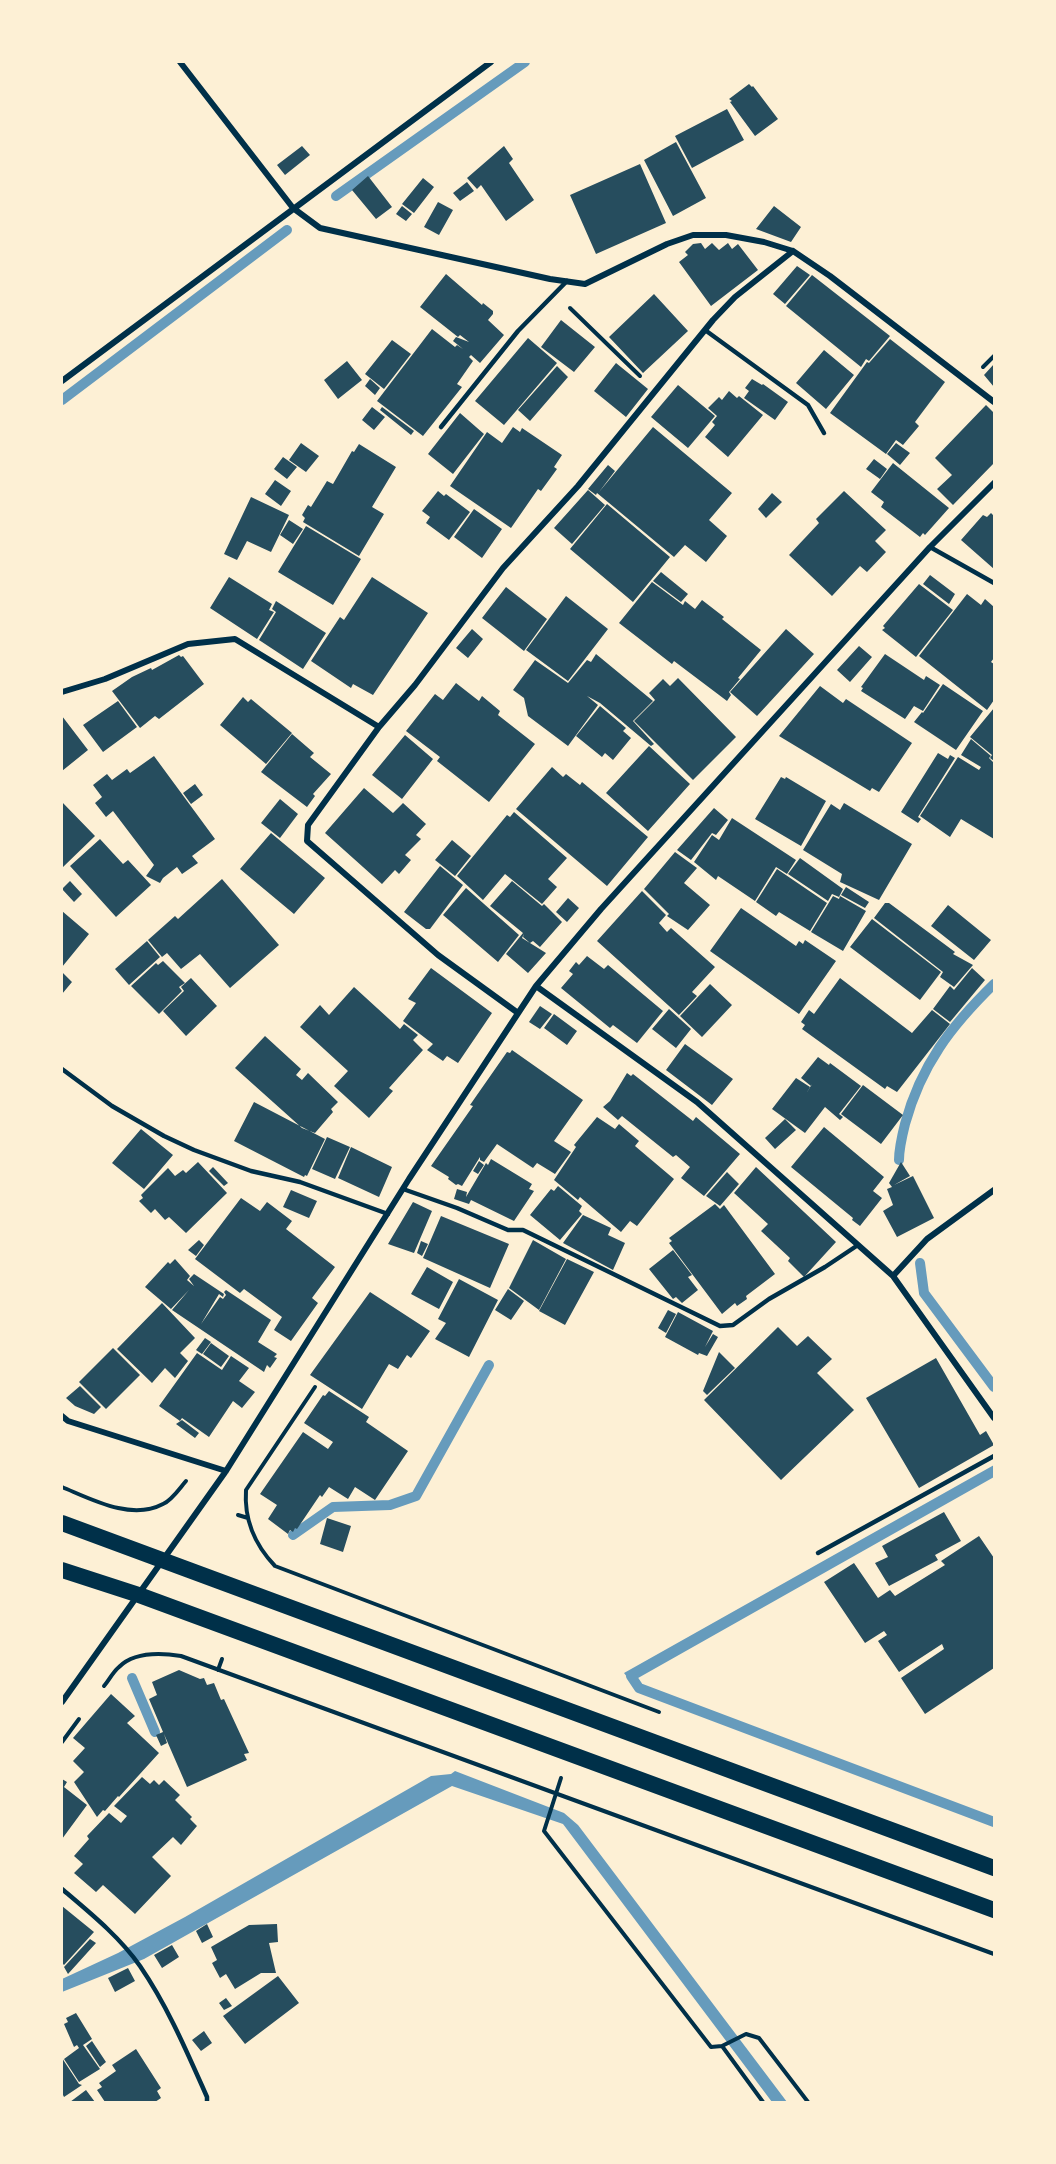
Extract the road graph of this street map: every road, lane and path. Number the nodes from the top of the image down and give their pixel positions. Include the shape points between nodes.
1 (180, 62) edge
2 (491, 62) edge
3 (293, 208) junction
4 (793, 251) junction
5 (567, 281) junction
6 (705, 330) junction
7 (62, 381) edge
8 (656, 391) junction
9 (994, 402) edge
10 (441, 427) dead end
11 (824, 433) dead end
12 (994, 483) edge
13 (930, 547) junction
14 (994, 583) edge
15 (62, 692) edge
16 (379, 727) junction
17 (536, 986) junction
18 (518, 1013) junction
19 (62, 1068) edge
20 (403, 1189) junction
21 (994, 1190) edge
22 (388, 1214) junction
23 (858, 1245) junction
24 (893, 1276) junction
25 (315, 1387) dead end
26 (62, 1416) edge
27 (994, 1418) edge
28 (994, 1456) edge
29 (226, 1471) junction
30 (186, 1480) dead end
31 (62, 1487) edge
32 (238, 1515) dead end
33 (248, 1518) junction
34 (62, 1523) edge
35 (261, 1549) junction
36 (818, 1553) dead end
37 (258, 1557) dead end
38 (164, 1560) junction
39 (62, 1570) edge
40 (139, 1595) junction
41 (222, 1659) dead end
42 (218, 1670) junction
43 (100, 1692) dead end
44 (62, 1702) edge
45 (666, 1714) dead end
46 (81, 1717) dead end
47 (62, 1742) edge
48 (552, 1804) dead end
49 (994, 1868) edge
50 (62, 1889) edge
51 (994, 1910) edge
52 (994, 1954) edge
53 (722, 2046) junction
54 (207, 2103) edge
55 (763, 2103) edge
56 (808, 2103) edge

1 - 3 street
2 - 3 street
3 - 5 street via 320,228
3 - 7 street
4 - 5 street via 726,235 693,235 585,284
4 - 6 street via 735,297
4 - 9 street
5 - 8 path via 565,303
5 - 10 lane via 493,361
6 - 8 street
6 - 11 lane via 808,405
8 - 16 street via 578,486 503,568
12 - 13 street
13 - 14 lane
13 - 17 street via 601,909
15 - 16 street via 105,680 188,644 235,639
16 - 18 street via 308,825 307,841 438,955
17 - 18 street
17 - 23 street via 697,1102
18 - 20 street
19 - 22 lane via 112,1106 194,1150
20 - 22 street
20 - 23 lane via 508,1230 523,1230 720,1326 733,1325
21 - 24 street via 927,1239
22 - 29 street
23 - 24 street
24 - 27 street
25 - 33 path via 246,1490
26 - 29 street via 68,1422
28 - 36 lane
29 - 38 street
30 - 31 path via 163,1504 149,1509 108,1505
32 - 33 path
33 - 35 path
34 - 38 highway
35 - 37 path
35 - 45 path via 275,1566
38 - 40 street
38 - 49 highway
39 - 40 highway
40 - 44 street
40 - 51 highway
41 - 42 path
42 - 43 path via 181,1656 149,1655 120,1665
42 - 52 path
46 - 47 path
48 - 53 path via 544,1831 711,2047
50 - 54 lane via 119,1940 139,1966 174,2022
53 - 55 path
53 - 56 path via 746,2034 759,2038

